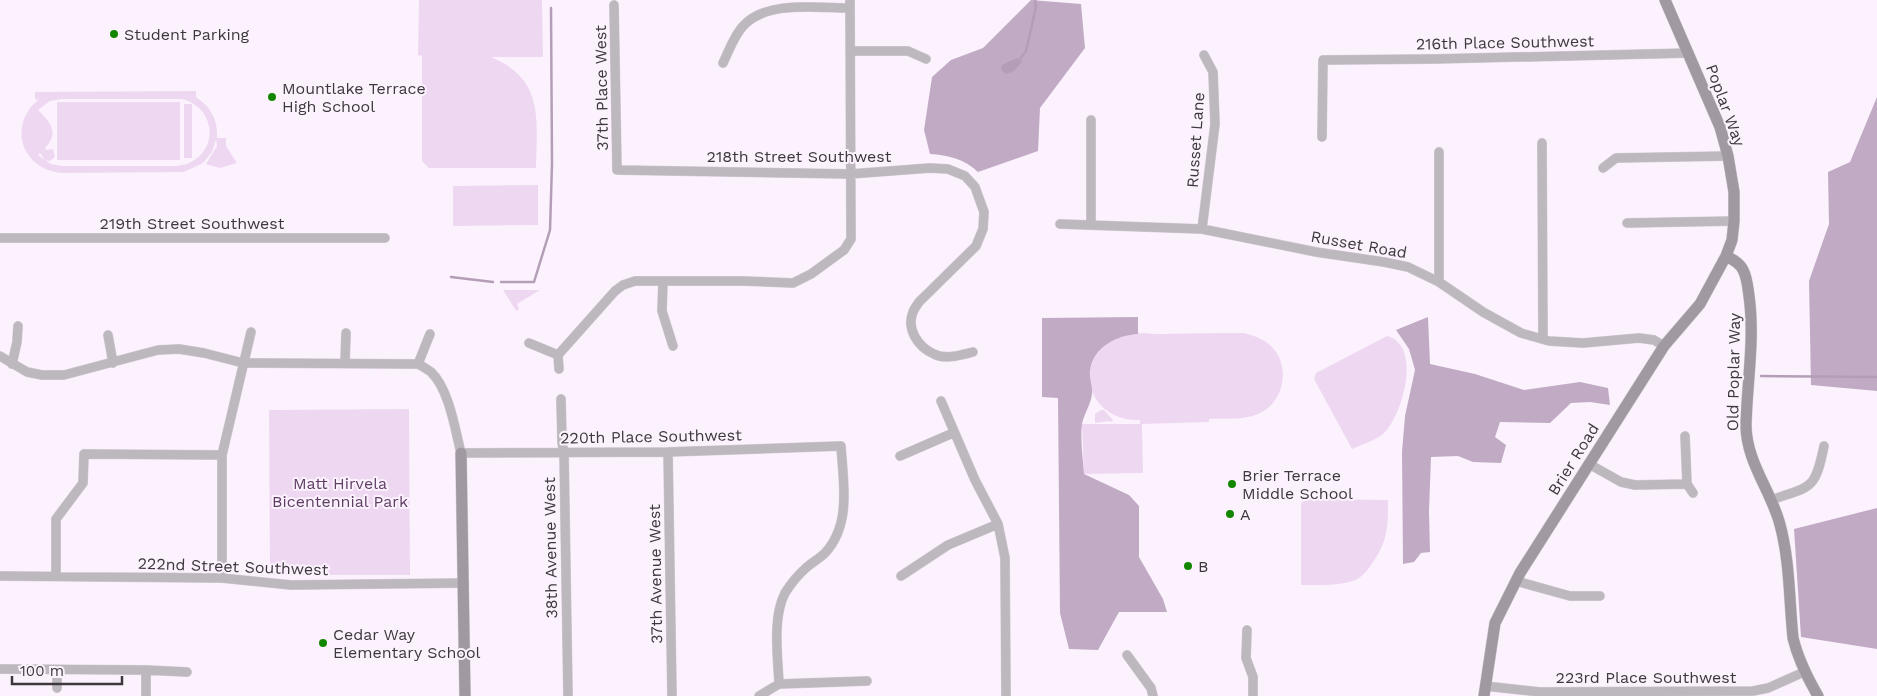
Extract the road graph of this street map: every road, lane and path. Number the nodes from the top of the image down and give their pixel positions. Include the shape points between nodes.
1 (1665, 0) edge
2 (850, 4) edge
3 (614, 6) dead end
4 (851, 51) junction
5 (1688, 53) junction
6 (1204, 55) dead end
7 (926, 59) dead end
8 (724, 63) dead end
9 (1091, 120) dead end
10 (1322, 137) dead end
11 (1542, 144) dead end
12 (1439, 152) dead end
13 (1728, 156) junction
14 (1603, 168) dead end
15 (617, 170) joint
16 (850, 174) junction
17 (1734, 221) junction
18 (1627, 223) dead end
19 (1060, 224) dead end
20 (1091, 225) junction
21 (1202, 229) junction
22 (0, 238) edge
23 (385, 238) dead end
24 (1726, 256) junction
25 (662, 281) junction
26 (1439, 282) junction
27 (18, 326) dead end
28 (251, 332) dead end
29 (346, 333) dead end
30 (430, 334) dead end
31 (108, 335) dead end
32 (1543, 339) junction
33 (529, 343) dead end
34 (673, 346) dead end
35 (1664, 346) junction
36 (973, 352) dead end
37 (558, 355) junction
38 (0, 356) edge
39 (244, 362) junction
40 (345, 362) junction
41 (113, 363) junction
42 (12, 364) junction
43 (418, 364) junction
44 (559, 369) dead end
45 (561, 399) dead end
46 (941, 401) dead end
47 (953, 432) junction
48 (1685, 436) dead end
49 (1824, 446) dead end
50 (668, 452) junction
51 (461, 453) junction
52 (564, 453) junction
53 (222, 455) junction
54 (900, 456) dead end
55 (1589, 464) junction
56 (1687, 484) junction
57 (1693, 493) dead end
58 (1771, 500) junction
59 (998, 524) junction
60 (56, 575) junction
61 (0, 576) edge
62 (901, 576) dead end
63 (222, 578) junction
64 (1516, 581) junction
65 (464, 583) junction
66 (1600, 596) dead end
67 (1247, 630) dead end
68 (1127, 655) dead end
69 (0, 669) edge
70 (57, 670) junction
71 (146, 670) junction
72 (187, 672) dead end
73 (1804, 672) junction
74 (867, 681) dead end
75 (779, 684) junction
76 (57, 688) dead end
77 (1484, 691) edge
78 (1719, 694) edge
79 (146, 696) edge
80 (465, 696) edge
81 (568, 696) edge
82 (672, 696) edge
83 (759, 696) edge
84 (1006, 696) edge
85 (1153, 696) edge
86 (1254, 696) edge
87 (1818, 696) edge

1 - 5 main road, Poplar Way
2 - 4 street
2 - 8 street via 781,8 761,14 744,25 730,46
3 - 15 street, 37th Place West
4 - 7 street via 908,51
4 - 16 street
5 - 10 street, 216th Place Southwest via 1323,60
5 - 13 main road, Poplar Way via 1720,127
6 - 21 street, Russet Lane via 1213,72 1214,124
9 - 20 street
11 - 32 street
12 - 26 street
13 - 14 street via 1616,158
13 - 17 main road, Poplar Way via 1734,192
15 - 16 street, 218th Street Southwest
16 - 25 street via 851,239 844,250 810,274 792,283
16 - 36 street, 218th Street Southwest via 948,169 965,176 976,187 984,212 983,229 976,246 919,302 912,312 911,325 916,341 934,355 955,356
17 - 18 street
17 - 24 main road, Poplar Way
19 - 20 street, Russet Road
20 - 21 street, Russet Road
21 - 26 street, Russet Road via 1400,266
22 - 23 street, 219th Street Southwest
24 - 35 main road, Brier Road via 1700,304
24 - 58 main road, Old Poplar Way via 1743,270 1748,287 1752,327 1746,426 1753,463
25 - 34 street via 662,311
25 - 37 street via 635,281 623,285
26 - 32 street, Russet Road via 1522,333
27 - 42 street
28 - 39 street
29 - 40 street
30 - 43 street
31 - 41 street
32 - 35 street, Russet Road via 1583,343 1640,338 1654,340
33 - 37 street
35 - 55 main road, Brier Road
37 - 44 street
38 - 42 street
39 - 40 street
39 - 41 street via 179,349 158,350
39 - 53 street
40 - 43 street
41 - 42 street via 64,374 42,375
43 - 51 street via 431,372 441,385
45 - 52 street, 38th Avenue West
46 - 47 street
47 - 54 street
47 - 59 street
48 - 56 street
49 - 58 street via 1814,481 1806,488
50 - 52 street, 220th Place Southwest
50 - 75 street, 220th Place Southwest via 841,446 844,508 838,531 826,552 806,568 785,593 777,629
50 - 82 street, 37th Avenue West
51 - 52 street, 220th Place Southwest
51 - 65 main road
52 - 81 street, 38th Avenue West
53 - 60 street via 84,454 83,483 56,519
53 - 63 street
55 - 56 street via 1621,482
55 - 64 main road, Brier Road
56 - 57 street
58 - 73 main road, Old Poplar Way via 1784,540 1793,638
59 - 62 street via 948,545
59 - 84 street via 1005,558
60 - 61 street, 222nd Street Southwest
60 - 63 street, 222nd Street Southwest
63 - 65 street, 222nd Street Southwest via 292,584
64 - 66 street via 1570,596
64 - 77 main road, Brier Road via 1495,623
65 - 80 main road
67 - 86 street via 1246,658 1253,677
68 - 85 street
69 - 70 street
70 - 71 street
70 - 76 street
71 - 72 street
71 - 79 street
73 - 78 street, 223rd Place Southwest via 1768,688
73 - 87 main road, Old Poplar Way
74 - 75 street
75 - 83 street
77 - 78 street, 223rd Place Southwest

